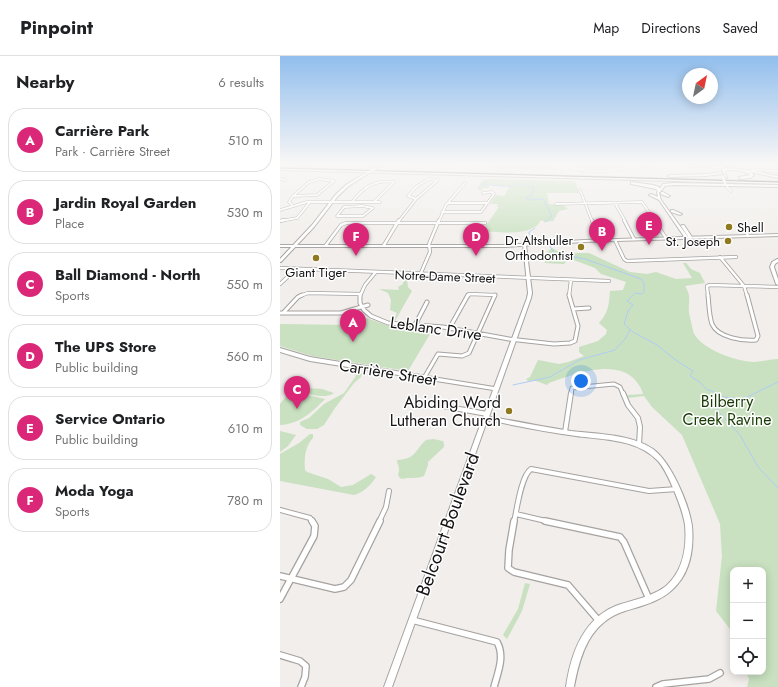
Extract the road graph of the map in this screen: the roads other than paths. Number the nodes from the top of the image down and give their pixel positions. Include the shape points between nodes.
1 (297, 192) edge
2 (320, 192) edge
3 (340, 192) edge
4 (360, 192) edge
5 (384, 192) edge
6 (412, 192) edge
7 (425, 192) edge
8 (457, 192) edge
9 (581, 192) edge
10 (659, 192) edge
11 (660, 192) edge
12 (661, 192) edge
13 (483, 193) dead end
14 (293, 196) junction
15 (416, 199) junction
16 (661, 200) junction
17 (349, 201) junction
18 (353, 201) junction
19 (365, 201) junction
20 (375, 201) junction
21 (310, 202) junction
22 (332, 202) junction
23 (380, 202) dead end
24 (448, 202) junction
25 (488, 203) junction
26 (615, 203) junction
27 (556, 204) dead end
28 (585, 204) junction
29 (292, 205) junction
30 (362, 206) junction
31 (345, 207) junction
32 (280, 210) edge
33 (442, 212) junction
34 (672, 212) junction
35 (332, 216) dead end
36 (338, 216) junction
37 (676, 218) junction
38 (280, 221) edge
39 (397, 223) junction
40 (438, 223) junction
41 (485, 223) dead end
42 (743, 224) dead end
43 (778, 235) edge
44 (748, 236) junction
45 (688, 237) junction
46 (666, 238) junction
47 (634, 239) junction
48 (599, 240) junction
49 (616, 240) junction
50 (280, 245) edge
51 (296, 245) junction
52 (326, 245) junction
53 (524, 245) junction
54 (384, 246) junction
55 (430, 246) junction
56 (720, 257) junction
57 (736, 257) dead end
58 (778, 260) edge
59 (280, 261) edge
60 (280, 268) edge
61 (296, 269) junction
62 (375, 273) junction
63 (420, 275) junction
64 (528, 279) junction
65 (572, 280) junction
66 (609, 281) dead end
67 (280, 284) edge
68 (778, 284) edge
69 (743, 286) junction
70 (778, 287) edge
71 (360, 294) junction
72 (426, 302) dead end
73 (368, 305) dead end
74 (362, 307) junction
75 (589, 308) dead end
76 (573, 309) junction
77 (281, 313) edge
78 (415, 325) junction
79 (449, 329) junction
80 (478, 334) junction
81 (514, 338) junction
82 (280, 350) edge
83 (424, 378) junction
84 (496, 389) junction
85 (443, 406) dead end
86 (487, 417) junction
87 (565, 432) junction
88 (639, 444) junction
89 (677, 488) junction
90 (389, 491) dead end
91 (280, 510) edge
92 (516, 514) junction
93 (280, 576) edge
94 (291, 579) junction
95 (280, 599) edge
96 (649, 600) junction
97 (412, 620) junction
98 (599, 621) junction
99 (280, 655) edge
100 (720, 672) dead end
101 (674, 685) edge
102 (301, 687) edge
103 (388, 687) edge
104 (494, 687) edge
105 (570, 687) edge
106 (656, 687) edge

1 - 14 street
2 - 14 street via 317,195
3 - 22 main road, bridge
4 - 18 street
5 - 20 street
6 - 15 street via 408,196
7 - 15 street
8 - 24 street
9 - 28 street
10 - 16 main road via 650,195
11 - 16 main road
12 - 16 main road via 669,196
13 - 25 street via 494,193
14 - 29 street via 289,201
15 - 39 street
16 - 34 main road
16 - 45 main road
17 - 18 street
17 - 22 street
17 - 31 street
18 - 19 street
19 - 20 street
19 - 30 street
20 - 23 street
21 - 22 street
21 - 29 street
21 - 38 street via 297,218
22 - 51 main road
24 - 25 street
24 - 33 street
25 - 33 street via 479,213
26 - 28 street
26 - 46 street via 642,202
26 - 47 street
27 - 28 street
28 - 48 street
29 - 32 street
30 - 31 street
30 - 36 street via 373,208 363,216
31 - 36 street
33 - 40 street
34 - 37 main road
34 - 37 main road via 680,214
35 - 36 street
37 - 45 main road
39 - 40 street
39 - 52 street via 344,223
39 - 54 street
40 - 41 street
40 - 55 street
42 - 44 street
43 - 44 main road
44 - 45 main road
45 - 46 main road
46 - 47 main road
47 - 49 main road
48 - 49 main road
48 - 53 main road
49 - 56 street via 627,261
50 - 51 main road
51 - 52 main road
51 - 59 main road
52 - 54 main road
53 - 55 main road
53 - 64 main road, Belcourt Boulevard
54 - 55 main road
55 - 63 street
56 - 57 street
56 - 69 street
58 - 68 main road via 772,267
60 - 61 street, Notre-Dame Street
61 - 62 street, Notre-Dame Street
61 - 67 street
62 - 63 street, Notre-Dame Street
62 - 71 street
63 - 64 street, Notre-Dame Street
64 - 65 street, Notre-Dame Street
64 - 81 main road, Belcourt Boulevard via 529,298
65 - 66 street, Notre-Dame Street
65 - 76 street via 569,296
69 - 69 street via 758,336 755,340 731,337 715,328 707,286
69 - 70 street
71 - 74 street
71 - 77 street via 308,293 298,297
72 - 78 street
73 - 74 street
74 - 77 street via 341,313
74 - 78 street, Leblanc Drive via 371,316 384,322
75 - 76 street
76 - 81 street, Leblanc Drive via 578,326 572,344 562,345
78 - 79 street, Leblanc Drive
79 - 80 street, Leblanc Drive
79 - 80 street via 469,294 493,295 495,298
80 - 81 street, Leblanc Drive
80 - 83 street via 467,356 442,353 437,355
81 - 84 main road, Belcourt Boulevard
82 - 83 main road, Carrière Street via 310,359
83 - 84 main road, Carrière Street
84 - 86 main road, Belcourt Boulevard
85 - 86 street
86 - 87 main road via 503,423
86 - 97 main road, Belcourt Boulevard
87 - 88 main road via 621,438
87 - 88 street via 572,388 614,384 620,387 628,405 638,418
88 - 89 main road via 662,461 671,473
89 - 92 street via 649,490 531,469 526,475
89 - 96 main road via 689,524 690,538 686,559 683,569 670,587
90 - 94 street via 386,507 347,586 335,589
91 - 94 street via 310,518 315,526 312,542
92 - 96 street via 620,537
92 - 98 street via 509,547 508,568 514,572 568,585
93 - 94 street
94 - 95 street
96 - 98 main road via 616,611
97 - 103 main road, Belcourt Boulevard
97 - 104 street via 496,642 501,655
98 - 105 main road via 579,651
99 - 102 street via 300,661 306,666 306,677
100 - 101 street via 709,679
101 - 106 street

